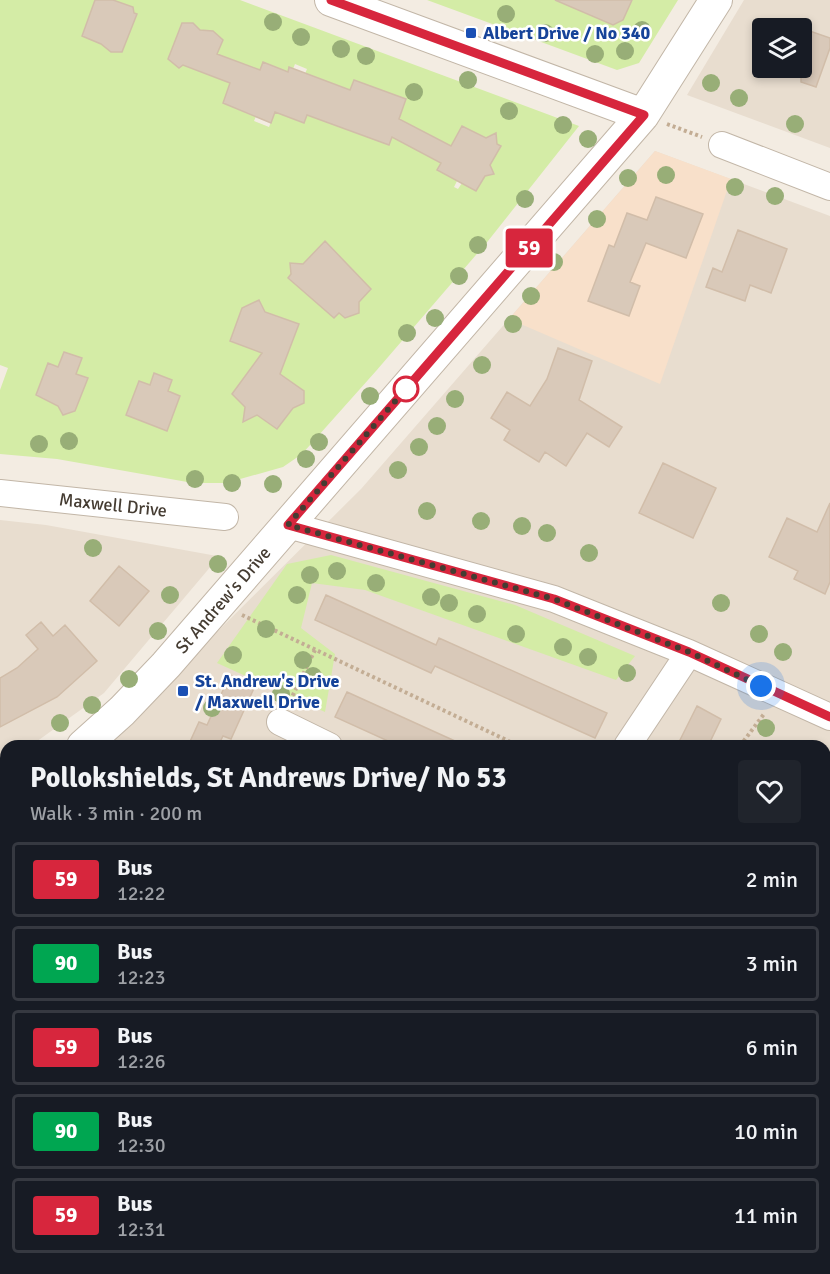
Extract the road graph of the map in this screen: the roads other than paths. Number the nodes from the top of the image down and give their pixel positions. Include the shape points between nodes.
1 (331, 0) edge
2 (716, 0) edge
3 (644, 115) junction
4 (722, 145) road end
5 (830, 187) edge
6 (0, 493) edge
7 (225, 517) dead end
8 (288, 525) junction
9 (689, 652) junction
10 (830, 717) edge
11 (280, 722) road end
12 (90, 740) edge
13 (317, 740) edge
14 (631, 740) edge

1 - 3 street
2 - 3 street, St Andrew's Drive
3 - 8 street, St Andrew's Drive
4 - 5 street
6 - 7 street, Maxwell Drive
8 - 9 street via 554,599
8 - 12 street, St Andrew's Drive via 166,665
9 - 10 street
9 - 14 street
11 - 13 street

